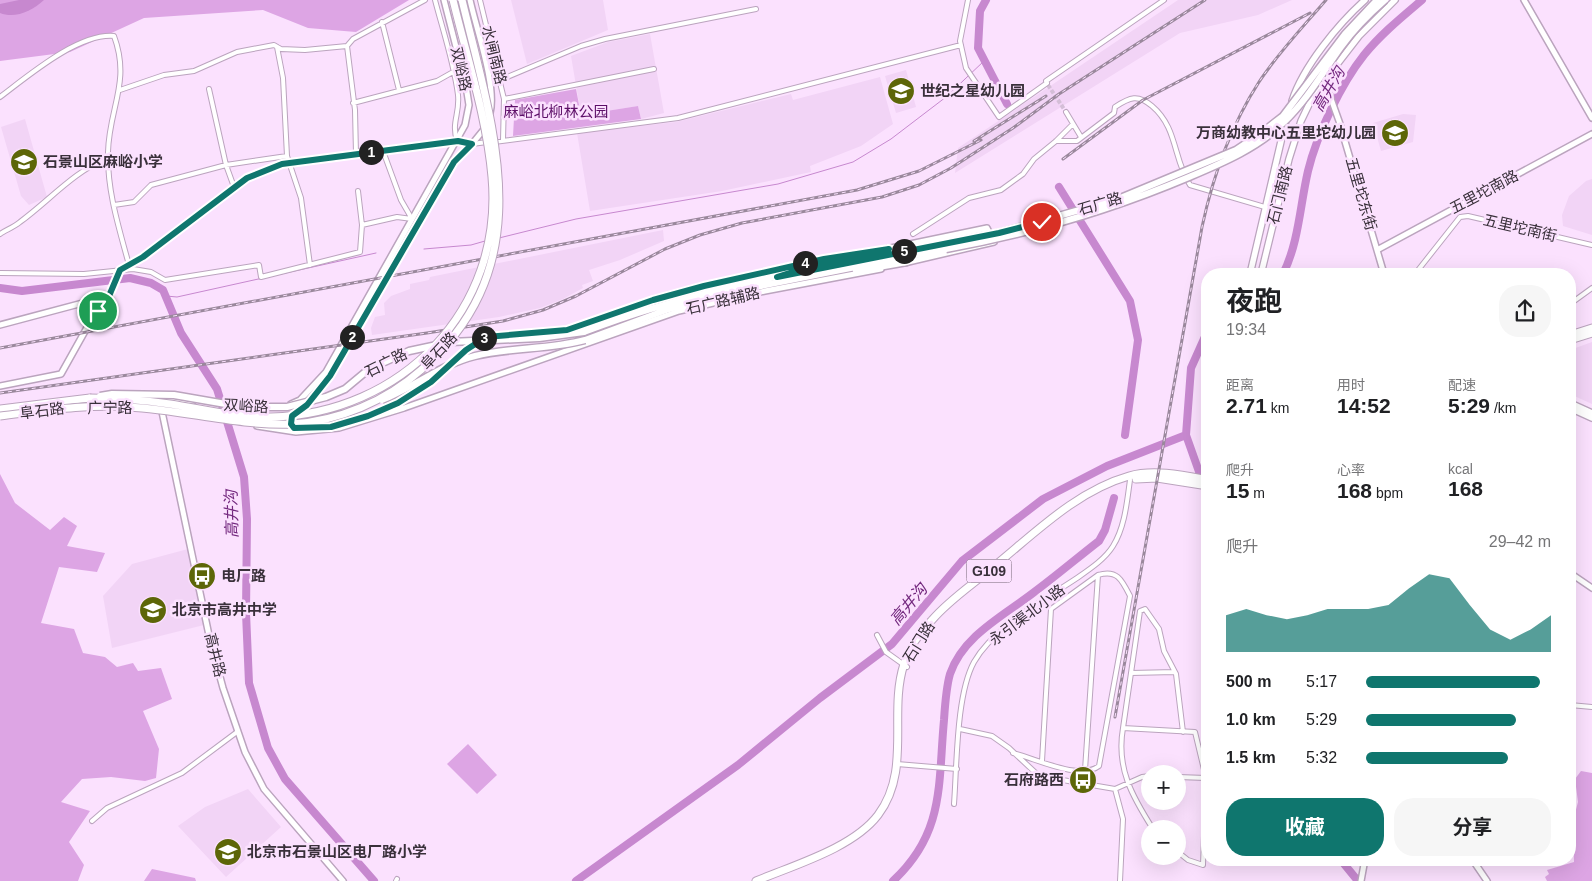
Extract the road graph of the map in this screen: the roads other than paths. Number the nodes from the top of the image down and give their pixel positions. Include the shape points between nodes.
1 (425, 0) edge
2 (435, 0) edge
3 (444, 0) edge
4 (453, 0) edge
5 (462, 0) edge
6 (470, 0) edge
7 (480, 0) edge
8 (968, 0) edge
9 (1164, 0) edge
10 (1365, 0) edge
11 (1377, 0) edge
12 (1385, 0) edge
13 (1395, 0) edge
14 (1524, 0) edge
15 (756, 9) dead end
16 (382, 22) junction
17 (961, 45) junction
18 (347, 46) junction
19 (277, 47) junction
20 (1316, 58) junction
21 (654, 69) dead end
22 (453, 72) junction
23 (500, 80) junction
24 (1324, 81) junction
25 (120, 90) junction
26 (209, 90) dead end
27 (399, 90) junction
28 (0, 97) edge
29 (504, 99) junction
30 (353, 103) junction
31 (1066, 112) tunnel mouth
32 (1592, 118) edge
33 (1073, 124) junction
34 (1592, 134) edge
35 (1081, 137) junction
36 (503, 140) junction
37 (458, 141) junction
38 (1056, 141) junction
39 (472, 144) junction
40 (383, 150) junction
41 (356, 154) junction
42 (286, 156) junction
43 (108, 158) junction
44 (290, 162) junction
45 (226, 166) junction
46 (234, 188) junction
47 (358, 191) dead end
48 (114, 205) junction
49 (1266, 208) junction
50 (1275, 210) junction
51 (412, 219) junction
52 (362, 225) junction
53 (0, 234) edge
54 (914, 234) dead end
55 (1592, 246) edge
56 (945, 247) junction
57 (889, 249) junction
58 (1377, 250) junction
59 (907, 262) junction
60 (129, 265) junction
61 (310, 265) junction
62 (1251, 268) edge
63 (1262, 268) edge
64 (1382, 268) edge
65 (1420, 268) edge
66 (120, 270) junction
67 (0, 272) edge
68 (817, 274) junction
69 (777, 277) junction
70 (1592, 288) edge
71 (109, 296) junction
72 (1576, 300) edge
73 (0, 325) edge
74 (1592, 328) edge
75 (1576, 333) edge
76 (1592, 333) edge
77 (1576, 338) edge
78 (0, 386) edge
79 (160, 397) junction
80 (409, 397) junction
81 (90, 398) junction
82 (412, 405) junction
83 (1576, 406) edge
84 (364, 407) junction
85 (0, 408) edge
86 (162, 410) junction
87 (1576, 411) edge
88 (1592, 413) edge
89 (292, 416) junction
90 (0, 418) edge
91 (1592, 418) edge
92 (244, 423) junction
93 (1130, 480) junction
94 (1188, 480) junction
95 (1201, 480) edge
96 (1201, 484) edge
97 (1098, 575) junction
98 (1576, 577) edge
99 (1592, 588) edge
100 (877, 635) dead end
101 (905, 666) junction
102 (1175, 672) junction
103 (1131, 673) junction
104 (1576, 706) edge
105 (1592, 707) edge
106 (1123, 728) junction
107 (960, 729) junction
108 (237, 732) junction
109 (1183, 732) junction
110 (1200, 750) joint
111 (1014, 753) junction
112 (1201, 755) edge
113 (1042, 762) junction
114 (899, 764) junction
115 (955, 769) junction
116 (1085, 770) junction
117 (1186, 777) edge
118 (1141, 778) edge
119 (1201, 778) edge
120 (1129, 784) junction
121 (1115, 790) junction
122 (954, 804) dead end
123 (1148, 820) edge
124 (92, 821) dead end
125 (1186, 858) edge
126 (1201, 864) edge
127 (1364, 866) edge
128 (1477, 866) edge
129 (343, 881) edge
130 (756, 881) edge
131 (765, 881) edge
132 (1120, 881) edge
133 (1361, 881) edge
134 (1487, 881) edge

1 - 16 street
2 - 22 street
3 - 37 street, 双峪路 via 469,105
4 - 81 highway, 阜石路, bridge via 486,136 492,178 492,210 479,276 467,303 440,341 418,363 386,386 352,403 319,412 270,417 124,398
5 - 84 highway, 阜石路, bridge via 499,169 500,210 495,250 476,304 436,357 409,381
6 - 39 street, 双峪路 via 493,102 486,125
7 - 23 street, 水闸南路
8 - 17 street
9 - 17 street via 999,117 967,70
10 - 20 main road, 石门南路
11 - 56 main road, 石广路, bridge via 1344,34 1283,116 1236,150 1118,199
12 - 56 main road, 石广路, bridge via 1342,45 1302,103 1283,123 1258,143 1228,160 1125,203 1037,229
13 - 24 main road, 石门南路 via 1359,36
14 - 32 street
15 - 23 street via 605,38
16 - 18 street
16 - 27 street
17 - 36 street via 678,118
18 - 19 street via 305,50
18 - 30 street
19 - 25 street via 237,52 194,71 164,75
19 - 42 street
20 - 24 street, 五里坨东街
20 - 49 main road, 石门南路 via 1294,95
21 - 29 street
22 - 27 street via 437,81
22 - 37 street via 458,101 453,128
23 - 29 street, 水闸南路
24 - 50 main road, 石门南路 via 1302,121
24 - 58 street, 五里坨东街
25 - 28 street via 119,49 114,36 105,35 57,55
25 - 43 street
26 - 45 street
27 - 30 street
29 - 36 street, 水闸南路
30 - 41 street
31 - 33 street
33 - 35 street
33 - 38 street
34 - 58 street, 五里坨南路
35 - 38 street via 1077,141
35 - 49 street via 1114,114 1115,107 1129,97 1137,97 1167,121 1190,185
36 - 39 street
37 - 39 street
37 - 40 street
37 - 51 street, 双峪路
38 - 54 street via 1034,158 1023,174 1001,190 970,198
39 - 89 street, 双峪路 via 454,162 330,376 307,405
40 - 41 street
40 - 51 street via 401,200
41 - 44 street
42 - 44 street
42 - 45 street
43 - 48 street
43 - 53 street via 97,162
44 - 46 street via 247,178
44 - 61 street via 301,198
45 - 46 street
45 - 48 street via 151,185 134,202
46 - 60 street
47 - 52 street
48 - 60 street
49 - 50 street
49 - 62 main road, 石门南路
50 - 63 main road, 石门南路
51 - 52 street via 398,217
51 - 79 street, 双峪路, bridge via 326,372 300,400 276,408 232,407
52 - 61 street via 360,252
55 - 65 street, 五里坨南街 via 1460,216
56 - 68 main road, 石广路
56 - 69 main road, 石广路
57 - 59 street, 石广路辅路 via 987,228 994,242
57 - 69 main road via 814,265
57 - 80 street, 石广路辅路 via 824,259 704,286 567,330 486,337
58 - 64 street, 五里坨东街
59 - 68 main road
59 - 82 street, 石广路辅路 via 679,311
60 - 66 street
61 - 66 street via 262,277 259,265 165,280 150,272
66 - 67 street via 84,274
66 - 71 street
68 - 84 main road, 石广路, bridge via 699,300 585,340 548,348 474,356 454,363 405,391
69 - 81 main road, 石广路, bridge via 698,293 584,332 538,338 450,342 409,351 369,369 345,389 287,408 242,407 174,396 112,394
70 - 72 street
71 - 73 street
71 - 78 street via 60,374
74 - 75 highway
76 - 77 highway
79 - 85 street, 广宁路 via 87,396
79 - 86 street, 高井路
80 - 82 street
80 - 89 street, 石广路辅路 via 368,416 331,427 294,428
81 - 85 highway, 阜石路
82 - 92 street, 石广路辅路 via 318,431 282,430
83 - 88 main road
84 - 90 highway, 阜石路, bridge via 315,421 270,424 174,411 95,405
86 - 90 street, 广宁路 via 91,406
86 - 92 street, 双峪路, bridge
86 - 108 street, 高井路 via 210,640
87 - 91 main road
89 - 92 street, 双峪路 via 266,423
93 - 94 highway, 石门路 / G109
93 - 101 highway, 石门路 / G109 via 1084,500 974,588 929,629
93 - 107 street, 永引渠北小路 via 1120,532 1108,553 1008,626 980,653 968,678
94 - 95 highway, 石门路 / G109
94 - 96 highway, 石门路 / G109
94 - 101 highway, 石门路 / G109 via 1156,473 1130,475 1092,490 933,618 918,636
97 - 113 street via 1051,609
97 - 116 street
97 - 116 street via 1110,572 1119,576 1130,596 1099,766
98 - 99 street
100 - 101 street via 886,652
101 - 114 highway, 石门路 / G109
102 - 103 street
102 - 103 street via 1164,651 1159,629 1145,609 1140,611
102 - 109 street
103 - 106 street
104 - 105 street
106 - 109 street
106 - 120 street via 1120,742 1122,770
107 - 111 street via 992,736
107 - 115 street, 永引渠北小路
108 - 124 street via 182,772 107,808
108 - 129 street, 高井路 via 264,789
109 - 110 street via 1195,732
110 - 112 street
111 - 113 street
111 - 121 street via 1031,771 1047,780
113 - 116 street via 1061,769
114 - 115 street
114 - 130 highway, 石门路 / G109 via 886,802 869,824 841,844
114 - 131 highway, 石门路 / G109 via 890,802 872,827 841,848
115 - 122 street, 永引渠北小路
117 - 119 street
118 - 120 street
120 - 121 street
120 - 123 street
121 - 132 street via 1123,819
125 - 126 street
127 - 133 street
128 - 134 street

